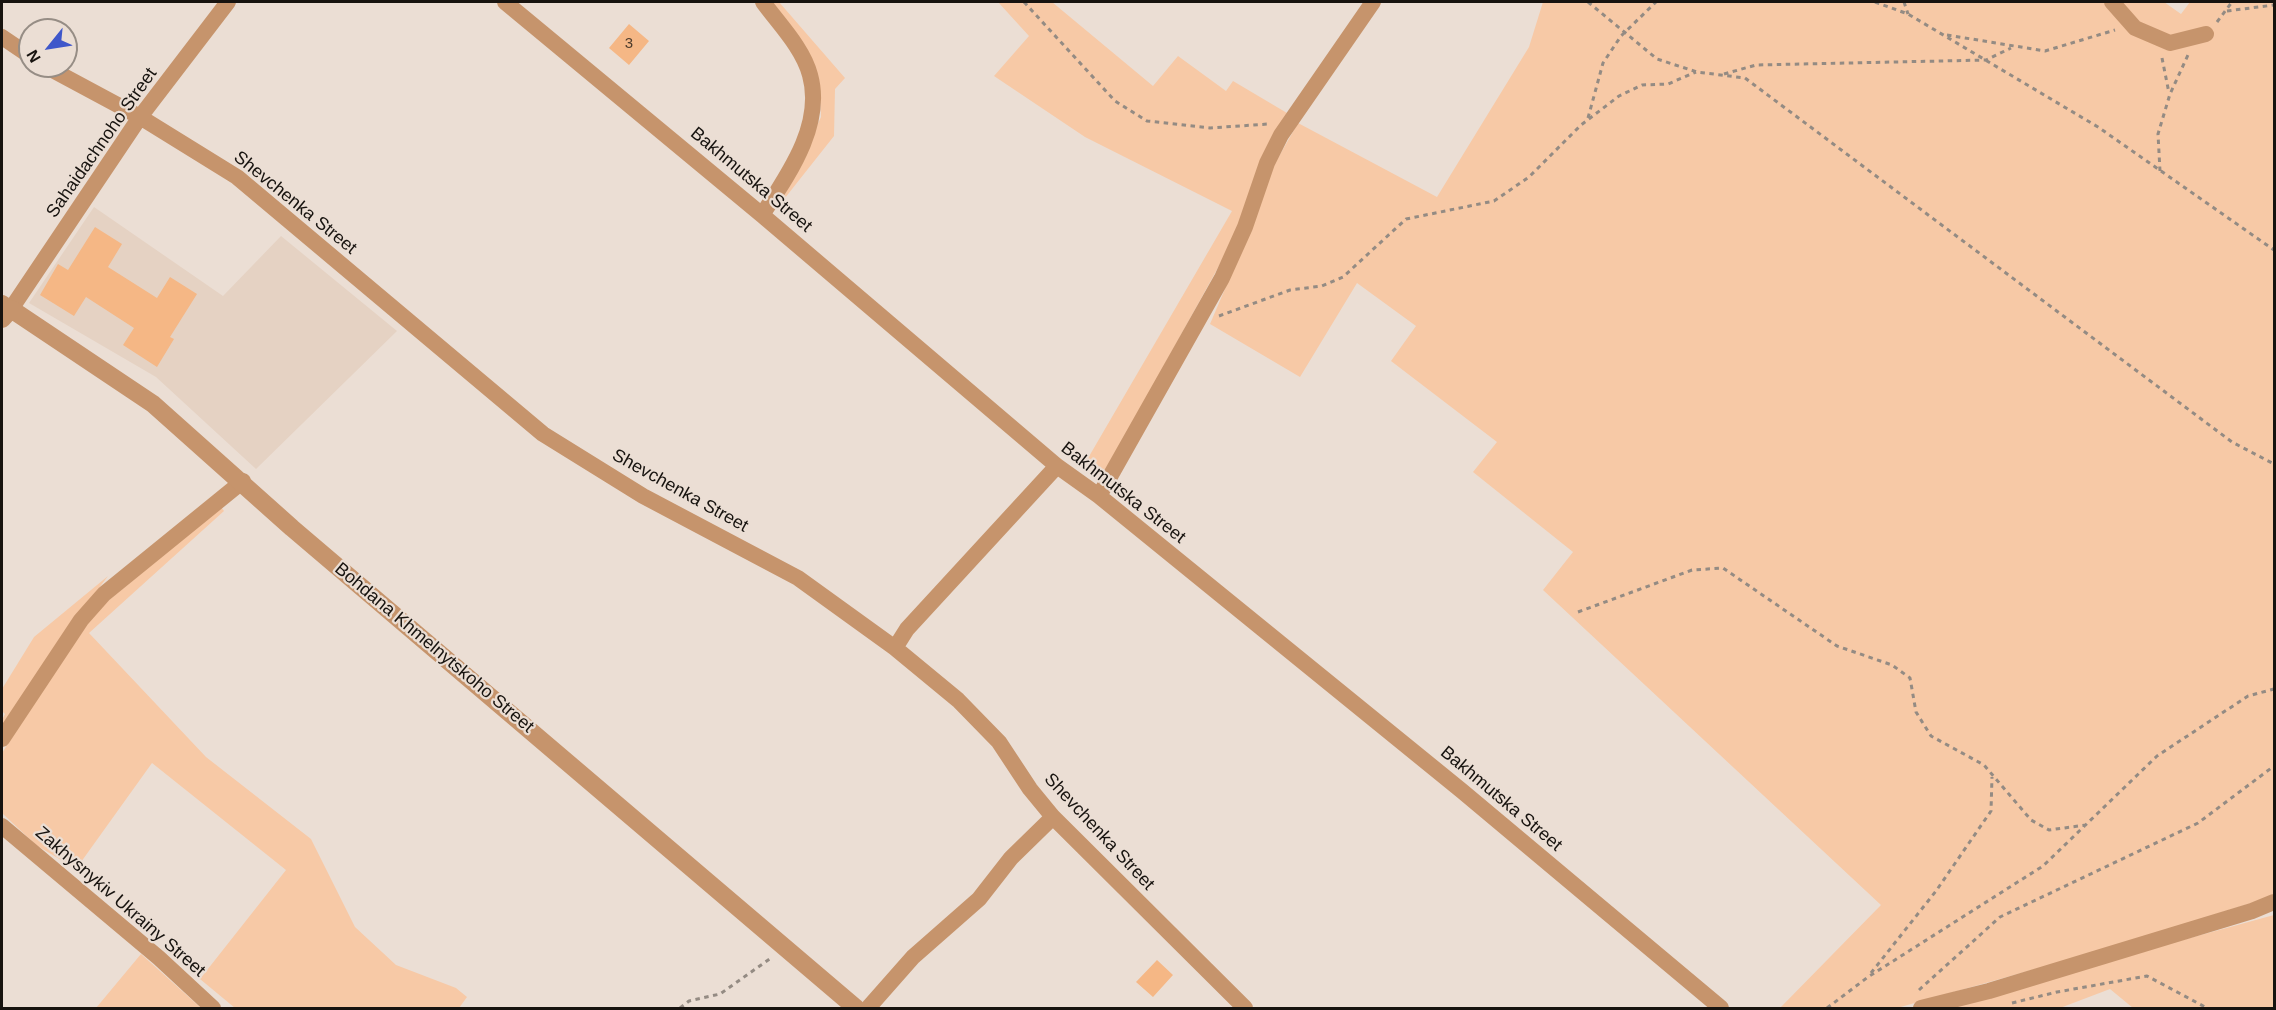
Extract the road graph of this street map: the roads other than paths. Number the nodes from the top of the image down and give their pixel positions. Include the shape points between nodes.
1 (228, 2) edge
2 (505, 2) edge
3 (763, 2) edge
4 (1373, 2) edge
5 (2112, 2) edge
6 (2201, 35) road end
7 (2, 37) edge
8 (18, 48) edge
9 (67, 78) edge
10 (140, 117) junction
11 (762, 215) junction
12 (4, 310) edge
13 (1057, 466) junction
14 (243, 481) junction
15 (1099, 496) junction
16 (895, 648) junction
17 (2, 739) edge
18 (1053, 817) junction
19 (2, 826) edge
20 (2274, 902) edge
21 (1919, 1000) edge
22 (213, 1008) edge
23 (856, 1008) edge
24 (868, 1008) edge
25 (1245, 1008) edge
26 (1721, 1008) edge

1 - 10 street, Sahaidachnoho Street
2 - 11 street, Bakhmutska Street
3 - 11 street via 799,52 810,74 813,96 800,149
4 - 15 street via 1290,122 1267,163 1222,278
5 - 6 street via 2131,24 2170,44
7 - 8 street
9 - 10 street, Shevchenka Street
10 - 12 street, Sahaidachnoho Street
10 - 16 street, Shevchenka Street via 237,177 543,434 643,496 798,578
11 - 13 street, Bakhmutska Street
12 - 14 street, Bohdana Khmelnytskoho Street via 153,404
13 - 15 street, Bakhmutska Street
13 - 16 street via 920,615
14 - 17 street via 104,594 81,620
14 - 23 street, Bohdana Khmelnytskoho Street via 301,535
15 - 26 street, Bakhmutska Street
16 - 18 street, Shevchenka Street via 958,700 999,742
18 - 24 street via 1011,858 979,899 913,957
18 - 25 street, Shevchenka Street
19 - 22 street, Zakhysnykiv Ukrainy Street
20 - 21 street via 2023,980

